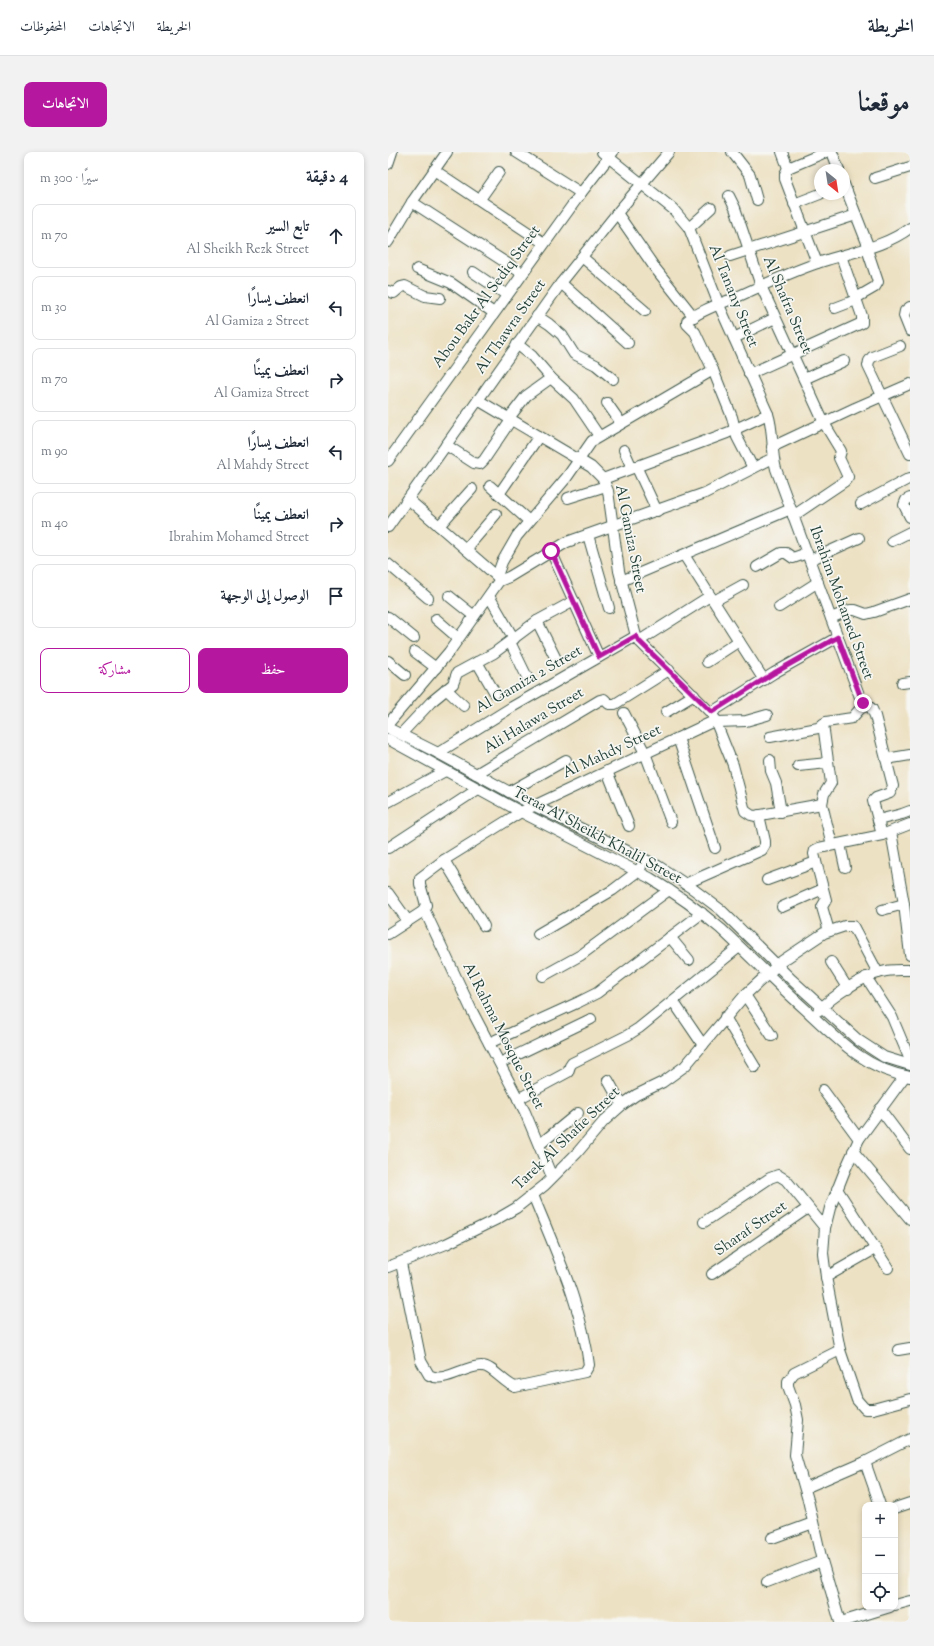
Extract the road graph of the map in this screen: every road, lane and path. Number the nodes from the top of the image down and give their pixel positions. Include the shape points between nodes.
1 (392, 152) edge
2 (516, 152) edge
3 (670, 152) edge
4 (732, 152) edge
5 (782, 152) edge
6 (826, 152) edge
7 (832, 152) edge
8 (443, 154) edge
9 (811, 155) edge
10 (609, 156) edge
11 (388, 164) edge
12 (837, 164) edge
13 (910, 167) edge
14 (788, 168) junction
15 (434, 170) junction
16 (499, 172) dead end
17 (875, 178) dead end
18 (642, 184) junction
19 (580, 193) junction
20 (729, 196) dead end
21 (814, 196) edge
22 (480, 199) junction
23 (757, 200) dead end
24 (850, 200) edge
25 (412, 202) junction
26 (794, 204) junction
27 (711, 208) dead end
28 (617, 213) junction
29 (856, 216) junction
30 (689, 228) junction
31 (910, 228) edge
32 (805, 232) junction
33 (388, 242) edge
34 (544, 243) junction
35 (868, 248) junction
36 (748, 250) junction
37 (730, 256) dead end
38 (841, 256) junction
39 (582, 257) junction
40 (817, 263) junction
41 (417, 269) dead end
42 (473, 272) dead end
43 (522, 273) junction
44 (561, 283) junction
45 (760, 286) junction
46 (388, 291) edge
47 (507, 295) junction
48 (440, 298) dead end
49 (856, 299) junction
50 (719, 305) junction
51 (910, 307) edge
52 (835, 308) dead end
53 (646, 311) dead end
54 (494, 313) junction
55 (537, 316) junction
56 (775, 318) junction
57 (690, 319) junction
58 (910, 330) edge
59 (734, 338) junction
60 (628, 343) dead end
61 (517, 344) junction
62 (900, 346) dead end
63 (792, 355) junction
64 (844, 361) dead end
65 (713, 370) junction
66 (750, 374) junction
67 (551, 378) junction
68 (613, 379) dead end
69 (804, 380) junction
70 (910, 384) edge
71 (882, 396) junction
72 (478, 400) junction
73 (607, 402) dead end
74 (768, 414) junction
75 (510, 419) junction
76 (621, 423) junction
77 (824, 423) junction
78 (735, 429) junction
79 (539, 436) junction
80 (598, 436) junction
81 (446, 445) junction
82 (624, 450) dead end
83 (773, 453) junction
84 (910, 454) edge
85 (579, 459) junction
86 (388, 461) edge
87 (634, 467) junction
88 (753, 468) junction
89 (910, 478) edge
90 (604, 482) junction
91 (490, 486) dead end
92 (472, 489) dead end
93 (500, 494) junction
94 (568, 498) dead end
95 (910, 498) edge
96 (408, 499) junction
97 (861, 504) dead end
98 (657, 511) junction
99 (792, 512) junction
100 (496, 514) dead end
101 (910, 517) edge
102 (529, 521) junction
103 (439, 526) junction
104 (613, 526) junction
105 (388, 527) edge
106 (910, 532) edge
107 (588, 535) junction
108 (859, 538) dead end
109 (892, 541) dead end
110 (466, 549) junction
111 (551, 551) junction
112 (684, 555) junction
113 (808, 556) junction
114 (388, 564) edge
115 (757, 567) dead end
116 (499, 578) junction
117 (621, 582) junction
118 (818, 582) junction
119 (743, 585) dead end
120 (449, 596) dead end
121 (489, 596) junction
122 (428, 598) dead end
123 (712, 598) junction
124 (910, 599) edge
125 (574, 600) junction
126 (779, 607) dead end
127 (609, 608) dead end
128 (474, 616) junction
129 (388, 617) edge
130 (832, 618) junction
131 (436, 619) dead end
132 (537, 621) junction
133 (838, 637) junction
134 (414, 638) dead end
135 (458, 638) junction
136 (638, 638) junction
137 (512, 640) junction
138 (739, 641) junction
139 (415, 652) dead end
140 (599, 657) junction
141 (556, 659) dead end
142 (388, 661) edge
143 (477, 662) junction
144 (708, 662) dead end
145 (436, 668) junction
146 (669, 670) junction
147 (406, 675) dead end
148 (528, 677) dead end
149 (764, 680) junction
150 (446, 690) junction
151 (495, 693) dead end
152 (694, 695) junction
153 (464, 706) dead end
154 (866, 706) junction
155 (666, 712) dead end
156 (624, 713) dead end
157 (768, 715) dead end
158 (715, 718) junction
159 (388, 724) edge
160 (823, 724) junction
161 (388, 728) edge
162 (401, 734) junction
163 (770, 737) dead end
164 (678, 738) junction
165 (388, 739) edge
166 (438, 753) junction
167 (644, 753) junction
168 (910, 755) edge
169 (886, 759) junction
170 (566, 760) dead end
171 (770, 760) dead end
172 (828, 763) junction
173 (798, 766) dead end
174 (445, 771) junction
175 (607, 771) junction
176 (476, 774) junction
177 (478, 789) junction
178 (509, 792) junction
179 (388, 802) edge
180 (822, 804) junction
181 (535, 806) junction
182 (910, 811) edge
183 (521, 812) junction
184 (781, 812) junction
185 (759, 815) junction
186 (878, 820) junction
187 (671, 822) dead end
188 (910, 824) edge
189 (629, 826) dead end
190 (886, 834) junction
191 (836, 844) junction
192 (388, 848) edge
193 (715, 848) dead end
194 (444, 860) junction
195 (646, 860) junction
196 (816, 862) junction
197 (846, 867) dead end
198 (638, 871) junction
199 (767, 880) dead end
200 (685, 884) junction
201 (823, 889) junction
202 (669, 890) junction
203 (388, 893) edge
204 (904, 904) junction
205 (782, 907) dead end
206 (424, 909) junction
207 (882, 910) dead end
208 (702, 913) junction
209 (408, 921) junction
210 (484, 926) dead end
211 (829, 931) junction
212 (388, 934) edge
213 (538, 934) dead end
214 (670, 937) junction
215 (739, 946) junction
216 (910, 955) edge
217 (689, 960) dead end
218 (831, 962) dead end
219 (777, 965) junction
220 (910, 970) edge
221 (878, 973) junction
222 (767, 974) junction
223 (543, 976) dead end
224 (866, 977) junction
225 (848, 989) junction
226 (745, 995) junction
227 (672, 1001) junction
228 (822, 1007) junction
229 (812, 1016) junction
230 (725, 1017) junction
231 (591, 1019) dead end
232 (772, 1036) dead end
233 (906, 1038) edge
234 (489, 1043) junction
235 (703, 1045) junction
236 (910, 1060) edge
237 (500, 1063) junction
238 (910, 1065) edge
239 (755, 1067) dead end
240 (907, 1077) edge
241 (608, 1080) dead end
242 (823, 1090) dead end
243 (518, 1098) junction
244 (622, 1105) junction
245 (880, 1109) junction
246 (578, 1113) dead end
247 (859, 1139) junction
248 (539, 1145) junction
249 (910, 1149) edge
250 (853, 1151) junction
251 (552, 1177) junction
252 (837, 1189) junction
253 (533, 1195) junction
254 (808, 1208) junction
255 (910, 1219) edge
256 (704, 1222) dead end
257 (825, 1228) junction
258 (875, 1249) junction
259 (401, 1263) junction
260 (388, 1267) edge
261 (888, 1268) dead end
262 (712, 1274) dead end
263 (826, 1277) junction
264 (910, 1348) edge
265 (840, 1350) junction
266 (898, 1350) dead end
267 (910, 1399) edge
268 (910, 1439) edge
269 (865, 1462) junction
270 (805, 1488) junction
271 (879, 1502) edge
272 (910, 1503) edge
273 (898, 1507) edge
274 (813, 1522) junction
275 (772, 1538) dead end
276 (822, 1561) junction
277 (767, 1582) dead end
278 (910, 1601) edge
279 (898, 1604) edge
280 (880, 1610) edge
281 (840, 1622) edge

1 - 11 street
2 - 19 street
3 - 18 street, Al Thawra Street
4 - 23 street via 750,175
5 - 14 street
6 - 9 street
7 - 12 street
8 - 15 street
9 - 14 street
10 - 18 street, Al Tanany Street
10 - 19 street, Abou Bakr Al Sediq Street
13 - 17 street
14 - 26 street via 785,179
15 - 22 street
15 - 25 street
16 - 22 street
18 - 28 street, Al Thawra Street
18 - 30 street, Al Tanany Street via 673,209
19 - 34 street, Abou Bakr Al Sediq Street
20 - 36 street, Al Shafra Street
21 - 26 street
22 - 34 street
24 - 29 street
25 - 33 street
25 - 43 street
26 - 32 street
27 - 30 street
28 - 39 street, Al Thawra Street
28 - 57 street
29 - 32 street
29 - 35 street
30 - 50 street, Al Tanany Street
31 - 35 street
32 - 36 street
32 - 40 street
34 - 43 street, Abou Bakr Al Sediq Street
35 - 38 street
35 - 49 street via 878,282 875,287
36 - 37 street
36 - 45 street, Al Shafra Street
38 - 40 street
38 - 49 street
39 - 44 street, Al Thawra Street
39 - 53 street
40 - 45 street
41 - 54 street via 451,283
42 - 47 street
43 - 47 street, Abou Bakr Al Sediq Street
44 - 55 street, Al Thawra Street
44 - 60 street
45 - 50 street
45 - 56 street, Al Shafra Street
46 - 48 street via 394,293 405,286 425,296
47 - 54 street, Abou Bakr Al Sediq Street
49 - 52 street
49 - 63 street via 862,323
50 - 57 street
50 - 59 street, Al Tanany Street
51 - 58 street via 904,313
54 - 86 street, Abou Bakr Al Sediq Street
55 - 61 street, Al Thawra Street
55 - 68 street via 562,335 574,354 596,365
56 - 59 street
56 - 63 street, Al Shafra Street
57 - 65 street via 687,324 695,332
59 - 66 street, Al Tanany Street
61 - 67 street via 532,356
61 - 72 street, Al Thawra Street
62 - 71 street via 872,357 869,361 869,368
63 - 66 street
63 - 69 street, Al Shafra Street
64 - 69 street
65 - 76 street
65 - 78 street
66 - 74 street, Al Tanany Street
67 - 75 street via 526,396
67 - 80 street via 574,399
69 - 77 street, Al Shafra Street
70 - 71 street
71 - 77 street
71 - 84 street
72 - 75 street, Al Gamiza Street
72 - 81 street, Al Thawra Street
73 - 76 street
74 - 78 street
74 - 83 street, Al Tanany Street via 772,428
75 - 79 street, Al Gamiza Street
75 - 81 street via 480,464 474,463
76 - 80 street
77 - 83 street
77 - 99 street, Al Shafra Street via 841,451 839,458 847,479
78 - 87 street
78 - 88 street
79 - 85 street, Al Gamiza Street
79 - 93 street
80 - 85 street
81 - 96 street, Al Thawra Street
82 - 87 street
83 - 88 street
83 - 99 street, Ibrahim Mohamed Street
85 - 90 street, Al Gamiza Street via 592,467
85 - 102 street
87 - 90 street
87 - 98 street
88 - 98 street via 705,493
89 - 97 street
90 - 94 street
90 - 104 street, Al Gamiza Street
91 - 93 street
92 - 103 street
93 - 102 street
95 - 101 street via 904,505
96 - 103 street
96 - 105 street, Al Thawra Street
98 - 104 street
99 - 112 street
99 - 113 street, Ibrahim Mohamed Street
100 - 110 street
102 - 116 street via 509,549
103 - 110 street
104 - 107 street
104 - 117 street, Al Gamiza Street
106 - 109 street
107 - 111 street
107 - 127 street
108 - 113 street
110 - 116 street
111 - 116 street via 529,566
111 - 125 street
112 - 117 street
112 - 123 street
113 - 115 street via 793,558 781,553
113 - 118 street, Ibrahim Mohamed Street
114 - 122 street
116 - 121 street
117 - 136 street, Al Gamiza Street
118 - 126 street
118 - 130 street, Ibrahim Mohamed Street
119 - 123 street, Al Gamiza 2 Street
120 - 128 street
121 - 128 street
121 - 137 street
123 - 136 street, Al Gamiza 2 Street
123 - 138 street
124 - 130 street via 866,614 850,610
125 - 132 street
125 - 140 street
128 - 135 street
129 - 134 street
130 - 133 street, Ibrahim Mohamed Street
131 - 135 street
132 - 137 street
132 - 141 street
133 - 149 street, Al Mahdy Street
133 - 154 street, Ibrahim Mohamed Street via 861,700
135 - 145 street
136 - 140 street, Al Gamiza 2 Street
136 - 146 street
137 - 143 street
137 - 148 street
138 - 144 street
138 - 149 street
139 - 145 street
140 - 166 street, Al Gamiza 2 Street
142 - 147 street
143 - 150 street via 457,673 454,683
143 - 151 street
145 - 159 street
146 - 152 street
146 - 176 street, Ali Halawa Street via 615,704 600,700
149 - 158 street, Al Mahdy Street
150 - 153 street
150 - 162 street
152 - 155 street
152 - 158 street
154 - 160 street via 852,718
154 - 169 street, Ibrahim Mohamed Street via 875,716
156 - 167 street
157 - 158 street via 746,721
158 - 164 street, Al Mahdy Street
158 - 185 street via 733,765 745,811 751,815
160 - 163 street via 818,728
160 - 172 street
161 - 162 street, Teraa Al Sheikh Khalil Street
162 - 166 street, Teraa Al Sheikh Khalil Street
164 - 167 street, Al Mahdy Street
164 - 193 street
165 - 174 street, Teraa Al Sheikh Khalil Street
166 - 176 street, Teraa Al Sheikh Khalil Street
167 - 175 street, Al Mahdy Street
167 - 187 street
168 - 169 street
169 - 186 street, Ibrahim Mohamed Street via 893,788 890,793 874,800
170 - 178 street
171 - 184 street
172 - 173 street
172 - 180 street via 831,786 824,794
174 - 177 street, Teraa Al Sheikh Khalil Street
174 - 179 street
175 - 181 street, Al Mahdy Street
175 - 189 street
176 - 178 street, Teraa Al Sheikh Khalil Street
177 - 183 street, Teraa Al Sheikh Khalil Street
177 - 192 street
178 - 181 street, Teraa Al Sheikh Khalil Street
180 - 184 street
180 - 191 street
181 - 183 street, Al Mahdy Street
181 - 195 street, Teraa Al Sheikh Khalil Street
182 - 186 street
183 - 194 street, Al Mahdy Street
183 - 198 street, Teraa Al Sheikh Khalil Street
184 - 185 street
185 - 200 street via 765,841 762,850
186 - 190 street
188 - 190 street
190 - 191 street
190 - 204 street
191 - 196 street via 815,850
191 - 197 street
194 - 206 street, Al Rahma Mosque Street via 420,878 425,901
194 - 210 street
195 - 198 street
195 - 200 street, Teraa Al Sheikh Khalil Street
196 - 199 street
196 - 201 street
198 - 202 street, Teraa Al Sheikh Khalil Street
198 - 213 street via 613,890
200 - 219 street, Teraa Al Sheikh Khalil Street via 721,910
201 - 205 street
201 - 211 street via 826,901 822,907
202 - 208 street, Teraa Al Sheikh Khalil Street
202 - 223 street via 581,955
203 - 209 street
204 - 207 street
204 - 216 street
206 - 209 street
206 - 234 street, Al Rahma Mosque Street
208 - 214 street
208 - 215 street, Teraa Al Sheikh Khalil Street
209 - 212 street
211 - 219 street, Tarek Al Shafie Street
211 - 221 street, Tarek Al Shafie Street via 849,925 854,927
214 - 217 street
214 - 234 street via 596,993
215 - 222 street, Teraa Al Sheikh Khalil Street
215 - 227 street
218 - 225 street
219 - 222 street, Tarek Al Shafie Street
219 - 228 street, Teraa Al Sheikh Khalil Street
220 - 221 street via 888,970
221 - 224 street
222 - 226 street, Tarek Al Shafie Street
222 - 229 street, Teraa Al Sheikh Khalil Street
224 - 225 street
224 - 233 street
225 - 228 street
226 - 230 street, Tarek Al Shafie Street
226 - 232 street
227 - 235 street
227 - 243 street via 628,1035 572,1063 568,1072
228 - 229 street
228 - 238 street, Teraa Al Sheikh Khalil Street via 871,1049 884,1057
229 - 240 street, Teraa Al Sheikh Khalil Street via 861,1058 888,1072
230 - 235 street, Tarek Al Shafie Street
230 - 239 street
231 - 237 street
233 - 236 street
234 - 237 street, Al Rahma Mosque Street
235 - 244 street, Tarek Al Shafie Street via 675,1074
237 - 243 street, Al Rahma Mosque Street
240 - 245 street
241 - 244 street
242 - 247 street
243 - 248 street, Al Rahma Mosque Street
244 - 251 street, Tarek Al Shafie Street
245 - 247 street
245 - 249 street
246 - 248 street
247 - 250 street
248 - 251 street, Al Rahma Mosque Street
250 - 252 street
250 - 255 street
251 - 253 street, Tarek Al Shafie Street
252 - 257 street
252 - 258 street
253 - 259 street, Tarek Al Shafie Street via 497,1219
253 - 259 street via 580,1319 589,1365 585,1372 515,1388 484,1366 476,1366 438,1378 429,1375 421,1361
254 - 256 street via 783,1178 775,1176
254 - 257 street
254 - 262 street, Sharaf Street
257 - 263 street via 823,1253
258 - 261 street
258 - 263 street
259 - 260 street, Tarek Al Shafie Street
263 - 265 street
264 - 266 street
265 - 267 street via 857,1400 865,1409
265 - 270 street via 794,1373 788,1381 798,1420 795,1455
268 - 269 street
269 - 270 street
269 - 271 street
270 - 274 street
272 - 273 street
274 - 275 street
274 - 276 street
276 - 277 street
276 - 281 street
278 - 279 street
280 - 281 street

